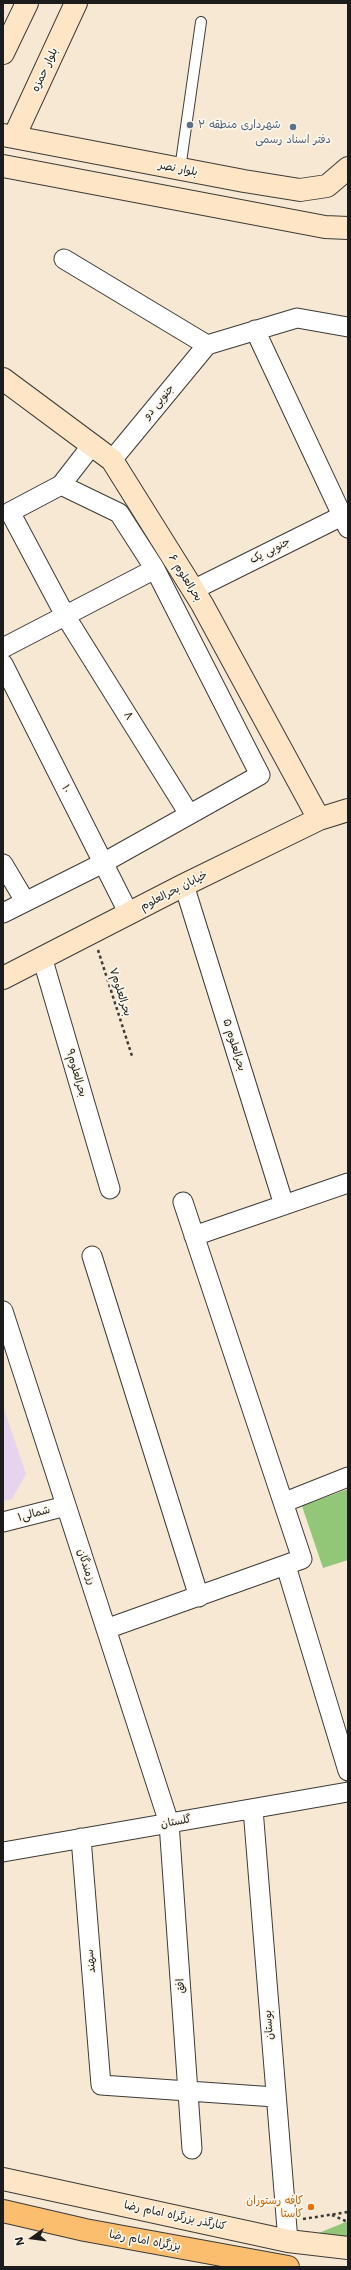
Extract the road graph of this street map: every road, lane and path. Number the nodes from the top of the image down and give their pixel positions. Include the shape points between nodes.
1 (26, 3) edge
2 (76, 3) edge
3 (201, 22) dead end
4 (3, 53) edge
5 (9, 136) edge
6 (3, 166) edge
7 (348, 168) edge
8 (180, 169) junction
9 (348, 228) edge
10 (64, 259) dead end
11 (348, 327) edge
12 (255, 330) junction
13 (207, 345) junction
14 (3, 379) edge
15 (92, 445) junction
16 (112, 460) junction
17 (61, 485) junction
18 (346, 519) edge
19 (155, 569) junction
20 (193, 590) junction
21 (66, 617) junction
22 (3, 648) edge
23 (3, 664) edge
24 (348, 810) edge
25 (189, 814) junction
26 (319, 819) junction
27 (103, 863) junction
28 (3, 864) edge
29 (184, 885) junction
30 (25, 901) junction
31 (3, 913) edge
32 (129, 914) junction
33 (92, 933) junction
34 (42, 957) junction
35 (3, 978) edge
36 (132, 1056) dead end
37 (348, 1183) edge
38 (110, 1188) dead end
39 (184, 1202) dead end
40 (284, 1205) junction
41 (194, 1236) junction
42 (92, 1256) dead end
43 (3, 1311) edge
44 (348, 1477) edge
45 (285, 1502) junction
46 (66, 1506) junction
47 (3, 1522) edge
48 (286, 1566) junction
49 (198, 1596) junction
50 (106, 1629) junction
51 (348, 1771) edge
52 (348, 1792) edge
53 (253, 1808) junction
54 (169, 1823) junction
55 (81, 1838) junction
56 (3, 1852) edge
57 (188, 2090) junction
58 (275, 2097) junction
59 (192, 2149) dead end
60 (3, 2179) edge
61 (3, 2211) edge
62 (348, 2212) edge
63 (331, 2215) junction
64 (348, 2222) edge
65 (287, 2231) junction
66 (348, 2248) edge
67 (288, 2267) edge

1 - 4 main road
2 - 5 main road, بلوار حمزه
3 - 8 lane
5 - 8 main road, بلوار نصر
6 - 9 main road via 325,227
7 - 8 main road, بلوار نصر via 327,186 300,190
10 - 13 street
11 - 12 street via 297,318
12 - 13 street
12 - 18 street
13 - 16 street, جنوبی دو
14 - 15 main road, بحرالعلوم ۶
15 - 16 main road, بحرالعلوم ۶
15 - 17 street
16 - 20 main road, بحرالعلوم ۶
17 - 19 street via 119,513
17 - 21 street, ۸ via 10,512
18 - 20 street, جنوبی یک
19 - 21 street
19 - 25 street via 260,774
20 - 26 main road, بحرالعلوم ۶
21 - 22 street
21 - 25 street, ۸
23 - 27 street, ۱۰
24 - 26 main road, خیابان بحرالعلوم
25 - 27 street
26 - 29 main road, خیابان بحرالعلوم
27 - 30 street
27 - 32 street, ۱۰
28 - 30 street
29 - 32 main road, خیابان بحرالعلوم
29 - 40 street, بحرالعلوم ۵
30 - 31 street
32 - 33 main road, خیابان بحرالعلوم
33 - 34 main road, خیابان بحرالعلوم
33 - 36 path, بحرالعلوم۷
34 - 35 main road, خیابان بحرالعلوم
34 - 38 street, بحرالعلوم۹
37 - 40 street
39 - 41 street
40 - 41 street
41 - 45 street
42 - 49 street
43 - 46 street, رزمندگان
44 - 45 street
45 - 48 street via 302,1559
46 - 47 street, شمالی۱
46 - 50 street, رزمندگان
48 - 49 street
48 - 51 street
49 - 50 street
50 - 54 street, رزمندگان
52 - 53 street, گلستان
53 - 54 street, گلستان
53 - 58 street, بوستان
54 - 55 street, گلستان
54 - 57 street, افق
55 - 56 street, گلستان
55 - 57 street, سهند via 101,2085
57 - 58 street
57 - 59 street, افق
58 - 65 street, بوستان
60 - 65 main road, کنارگذر بزرگراه امام رضا
61 - 67 highway, بزرگراه امام رضا via 85,2230
62 - 63 path
63 - 64 path
63 - 65 path
65 - 66 main road, کنارگذر بزرگراه امام رضا

